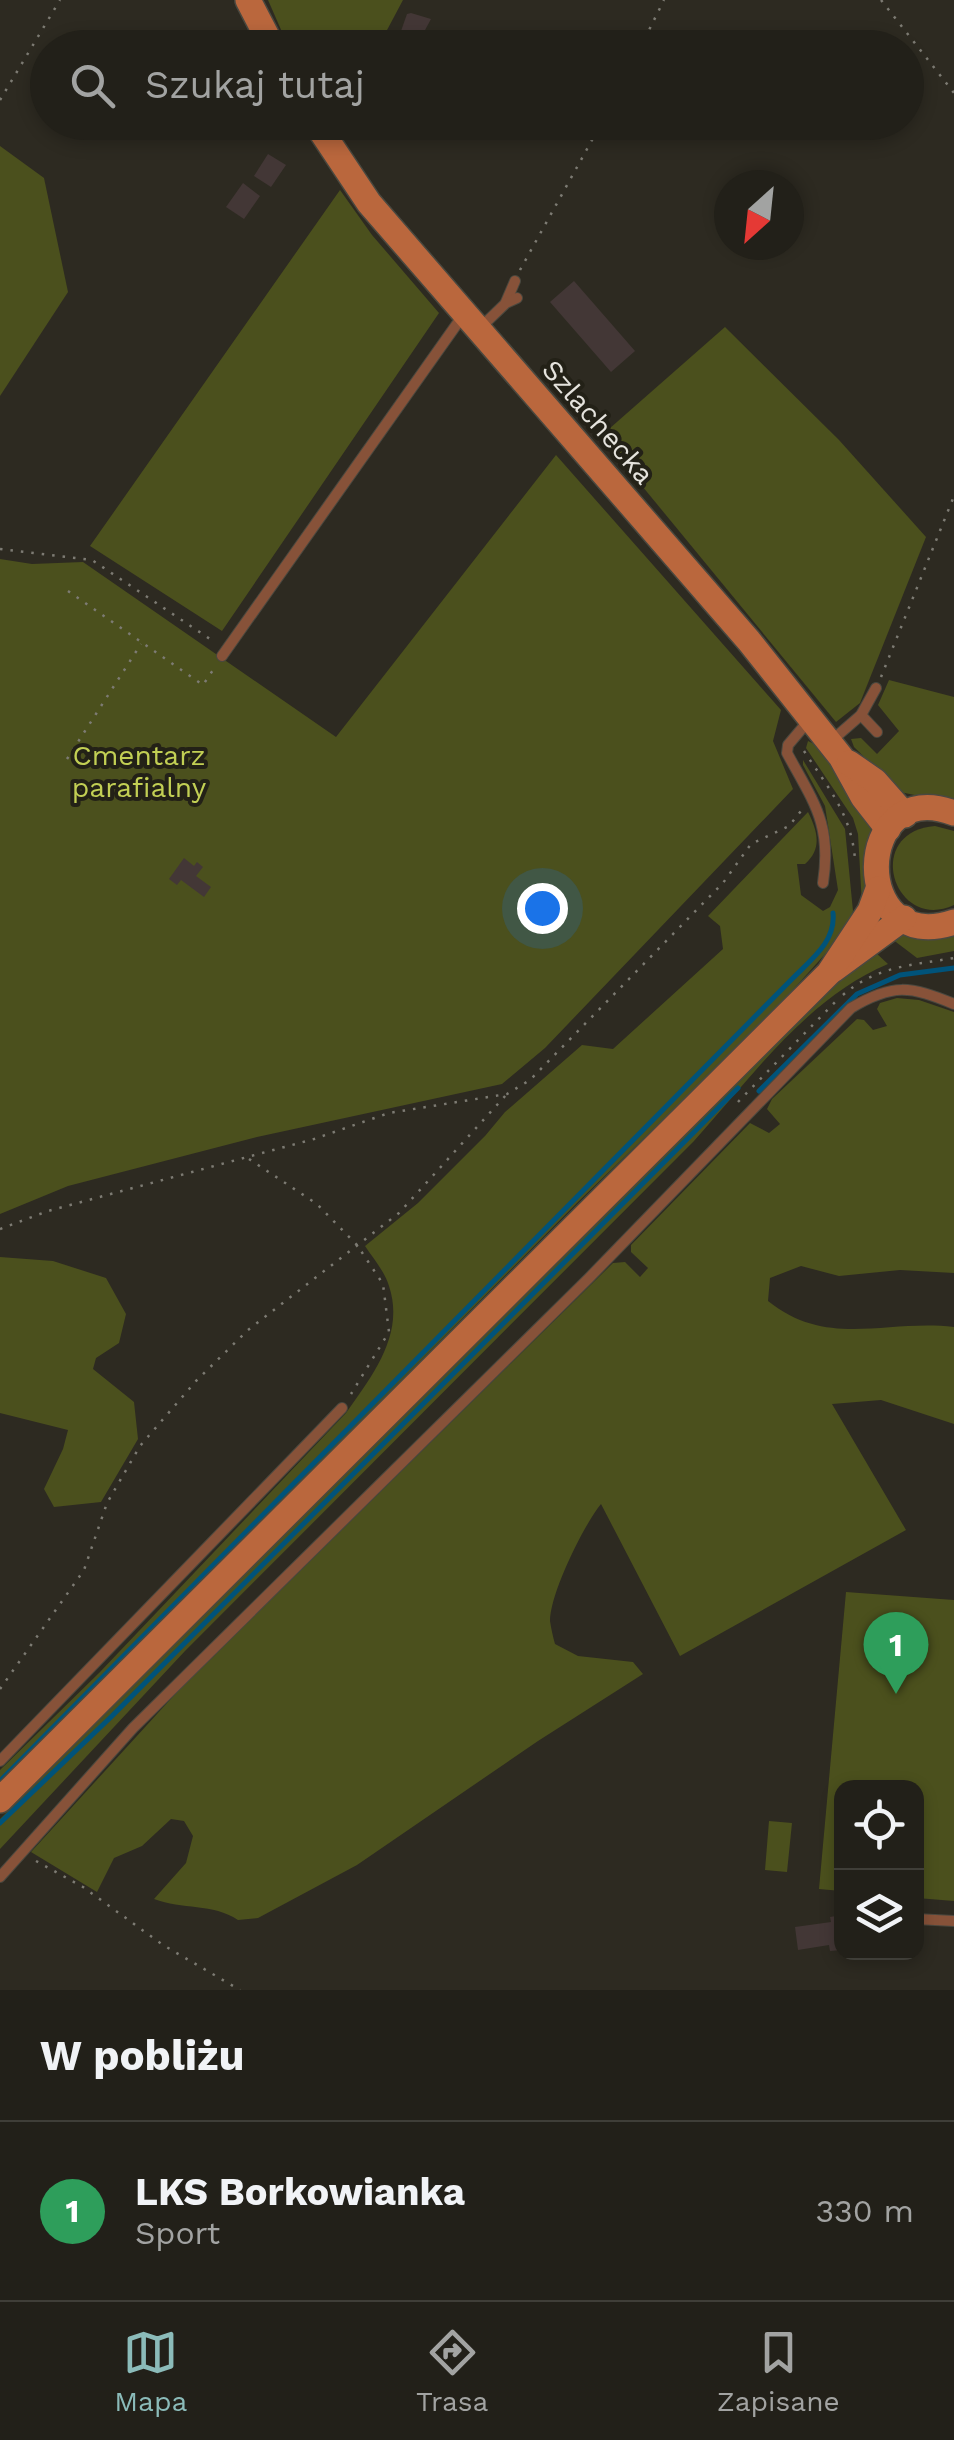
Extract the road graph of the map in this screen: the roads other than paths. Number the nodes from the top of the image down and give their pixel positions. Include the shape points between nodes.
1 (248, 0) edge
2 (264, 30) edge
3 (327, 140) edge
4 (515, 281) road end
5 (471, 321) junction
6 (224, 653) road end
7 (876, 688) road end
8 (861, 715) junction
9 (803, 728) junction
10 (878, 732) dead end
11 (835, 750) junction
12 (954, 814) edge
13 (896, 822) junction
14 (823, 883) dead end
15 (878, 889) junction
16 (904, 918) junction
17 (954, 922) edge
18 (829, 972) junction
19 (954, 1004) edge
20 (342, 1408) road end
21 (0, 1761) edge
22 (0, 1800) edge
23 (0, 1877) edge
24 (924, 1920) edge
25 (954, 1922) edge

1 - 2 main road
3 - 5 main road, Szlachecka via 369,204
4 - 5 lane via 512,300
5 - 6 lane
5 - 9 main road, Szlachecka via 749,641
7 - 8 lane
8 - 10 lane
8 - 11 lane
9 - 11 main road, Szlachecka
9 - 14 lane via 787,753 827,843
11 - 13 main road, Szlachecka via 863,798
12 - 13 main road via 932,809
13 - 15 main road via 875,858
15 - 16 main road
15 - 18 main road
16 - 17 main road via 934,926
16 - 18 main road
18 - 22 main road
19 - 23 lane via 895,988 851,1008 610,1258 133,1728
20 - 21 lane
24 - 25 lane

